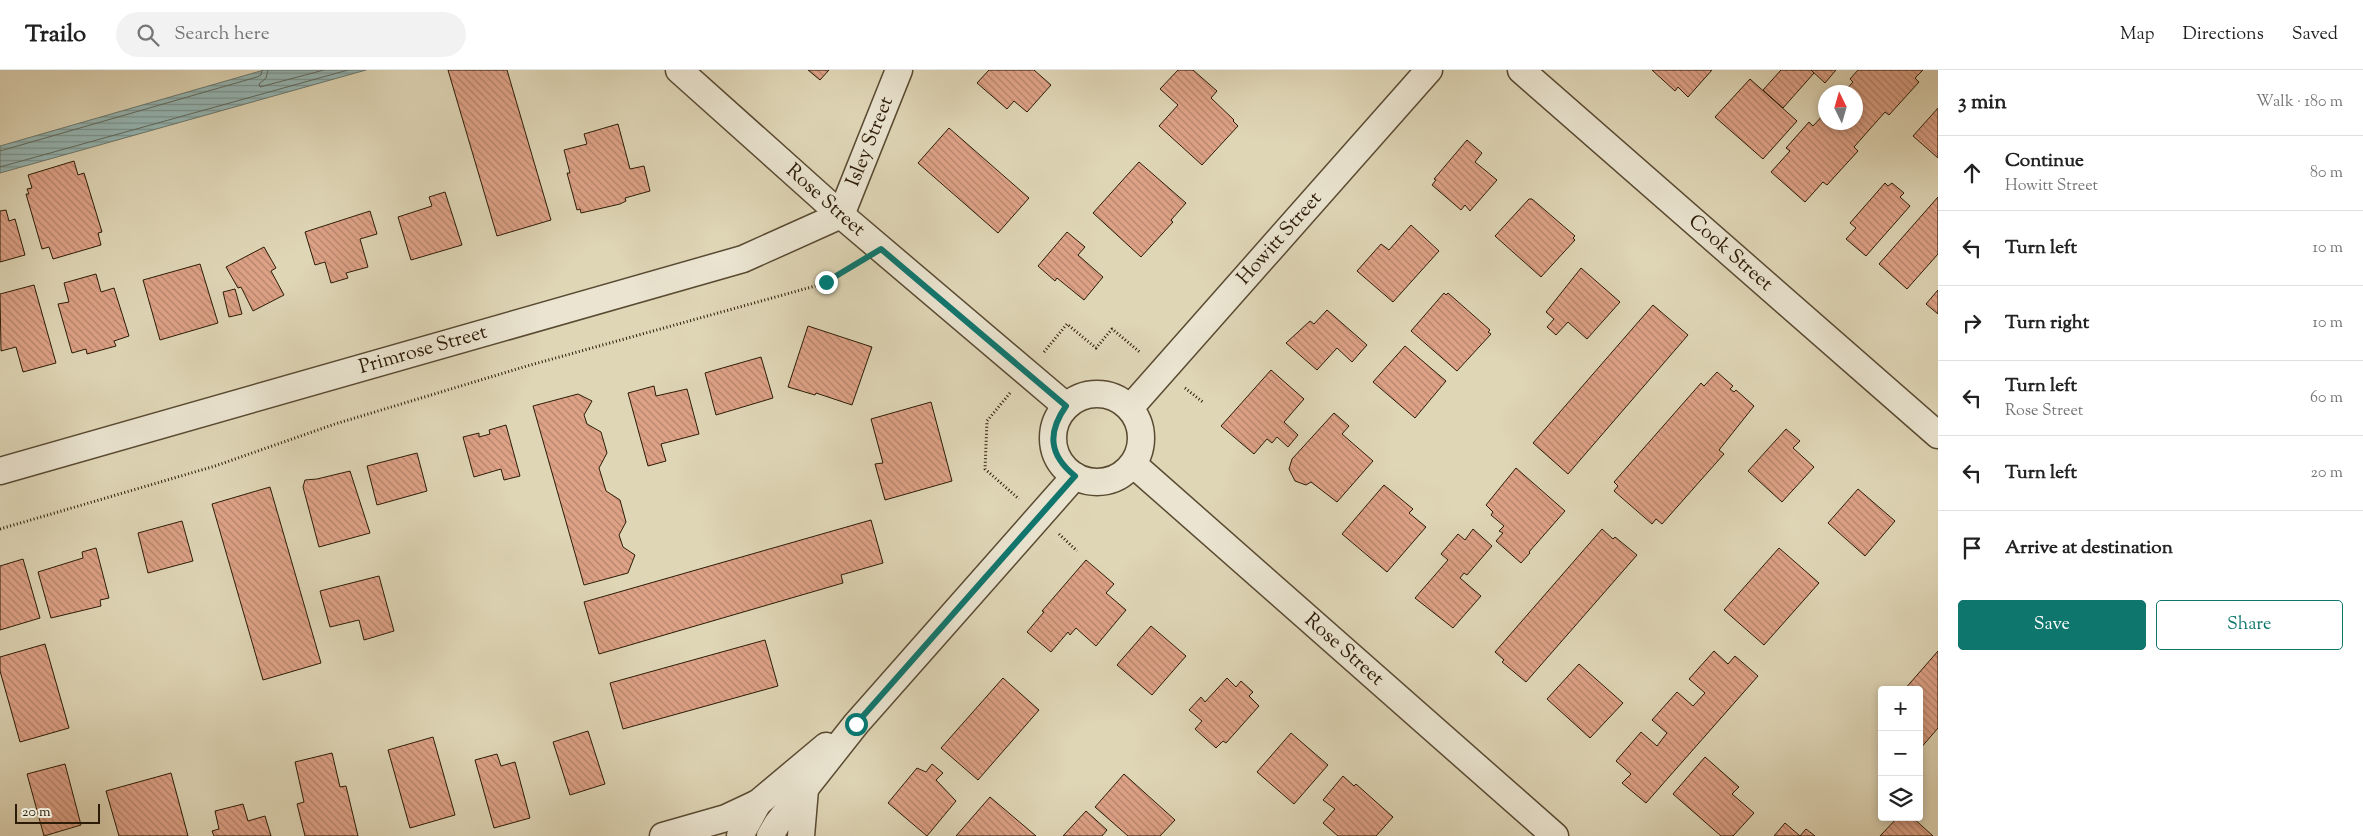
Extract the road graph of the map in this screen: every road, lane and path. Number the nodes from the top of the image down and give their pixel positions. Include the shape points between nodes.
1 (678, 70) edge
2 (899, 70) edge
3 (1429, 70) edge
4 (1521, 70) edge
5 (841, 215) junction
6 (881, 249) junction
7 (1066, 406) junction
8 (1130, 408) junction
9 (1938, 436) edge
10 (1133, 464) junction
11 (0, 471) edge
12 (1075, 476) junction
13 (0, 529) edge
14 (856, 724) junction
15 (805, 789) junction
16 (758, 803) junction
17 (663, 836) edge
18 (740, 836) edge
19 (770, 836) edge
20 (800, 836) edge
21 (1555, 836) edge

1 - 5 street, Rose Street
2 - 5 street, Isley Street
3 - 8 street, Howitt Street
4 - 9 street, Cook Street
5 - 6 street, Rose Street
5 - 11 street, Primrose Street via 744,259
6 - 7 street, Rose Street
6 - 13 path via 826,282 527,366 335,424 215,466
7 - 8 street via 1078,398 1106,394
7 - 12 street via 1053,430 1053,443 1064,467
8 - 10 street via 1139,421 1142,436 1140,451
10 - 12 street via 1124,473 1100,482
10 - 21 street, Rose Street
12 - 14 street
14 - 15 street
14 - 16 street via 802,764
15 - 19 street
15 - 20 street
16 - 17 street via 726,818
16 - 18 street

